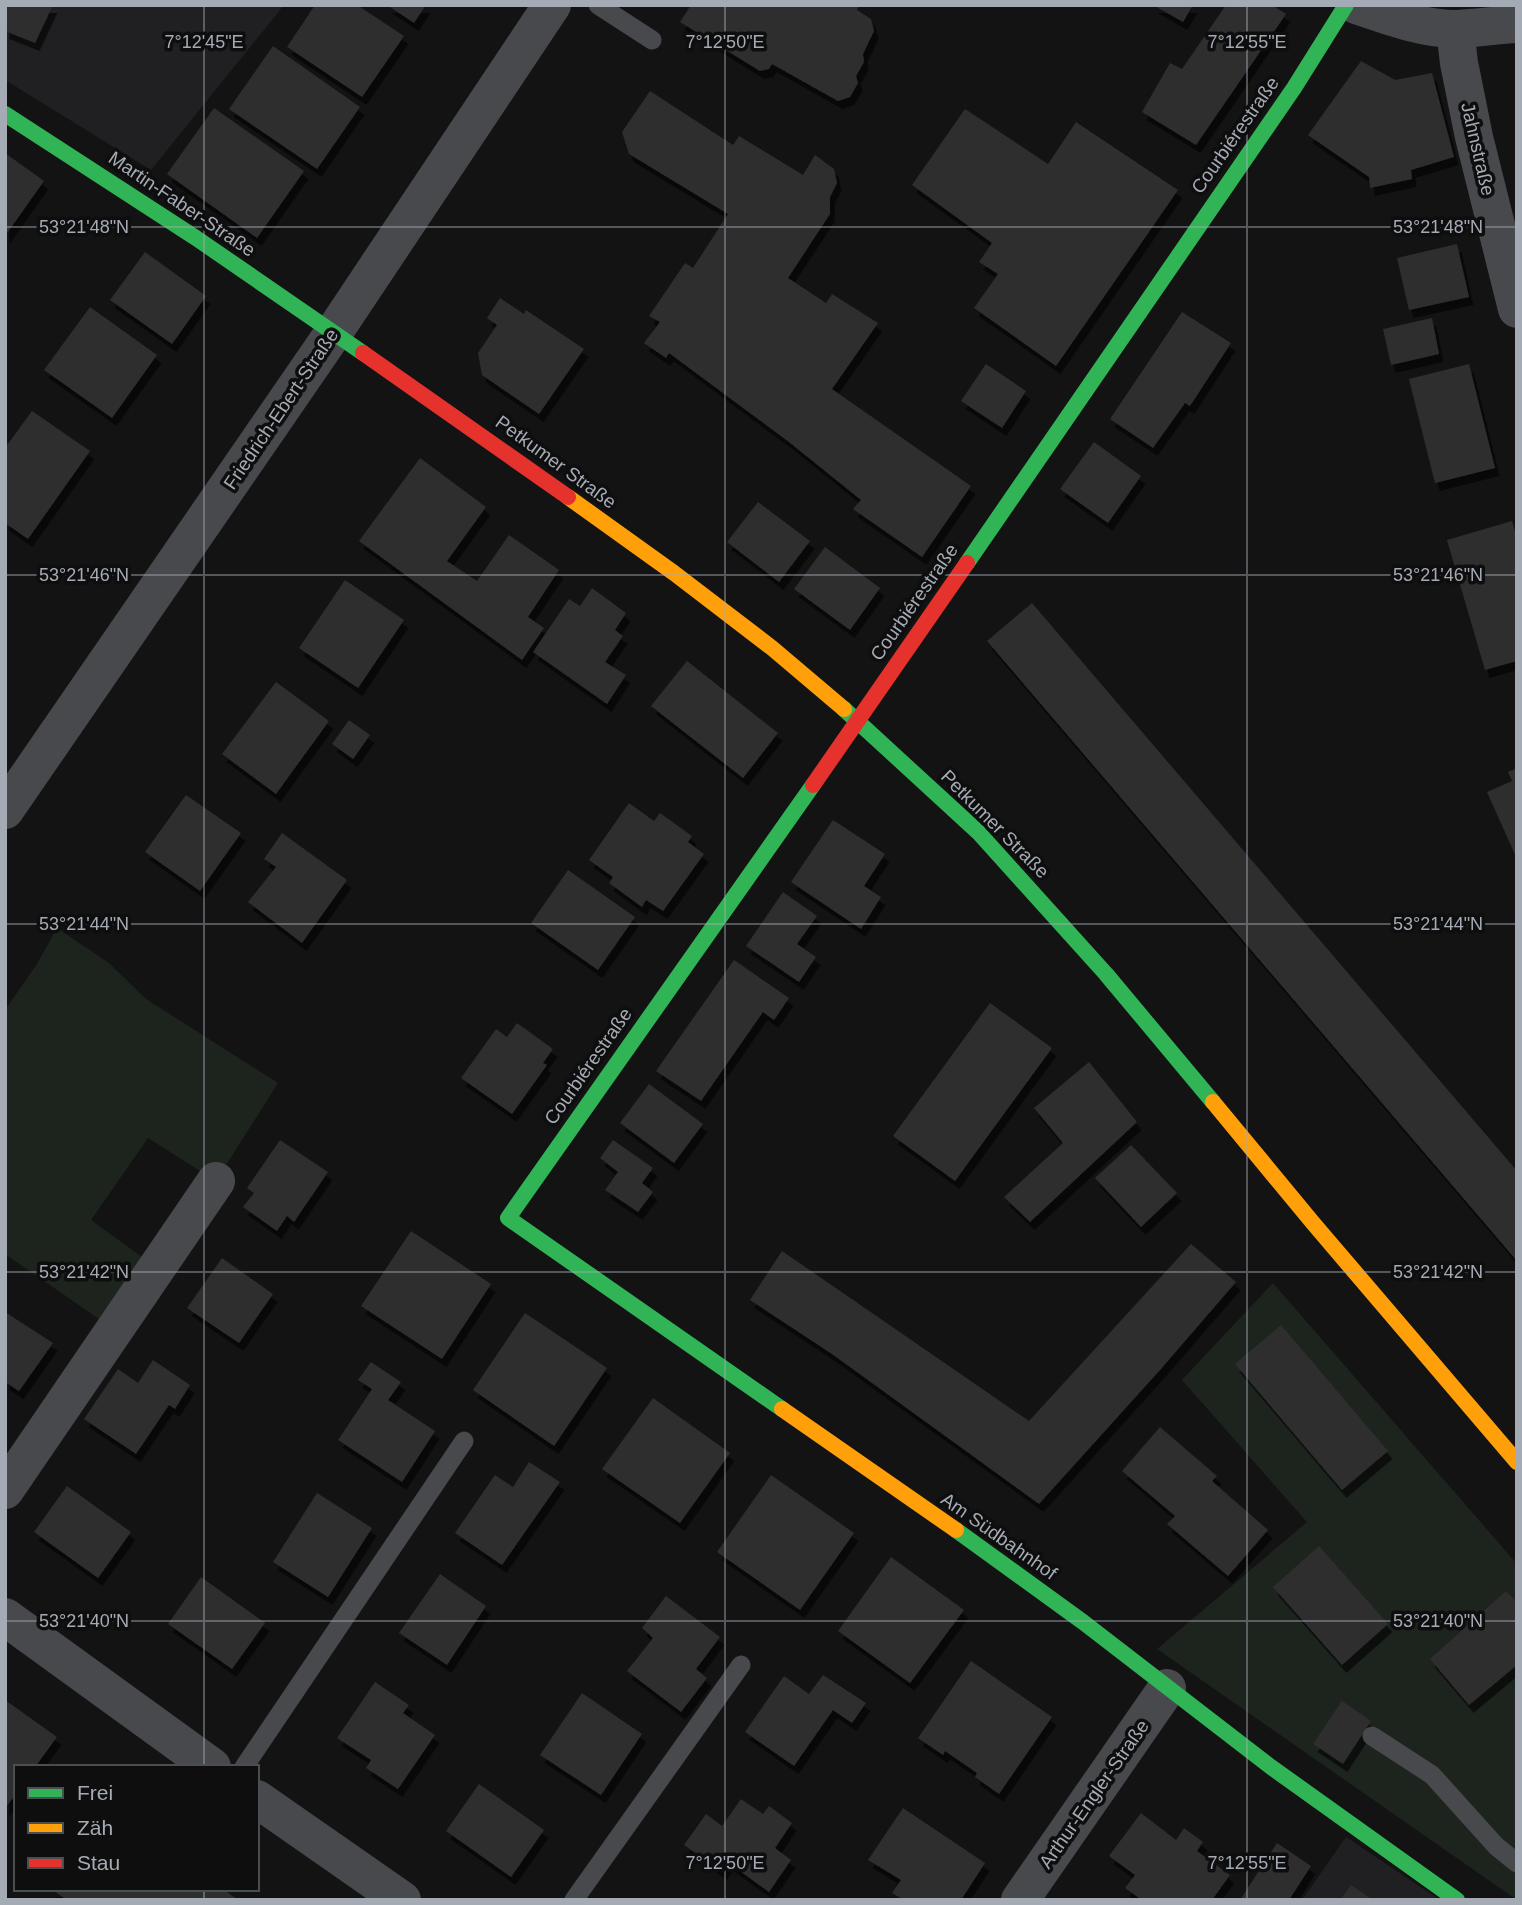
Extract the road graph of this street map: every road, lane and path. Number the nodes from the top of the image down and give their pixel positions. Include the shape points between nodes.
1 (552, 5) edge
2 (598, 5) edge
3 (1346, 5) edge
4 (1356, 5) edge
5 (1517, 24) edge
6 (1455, 29) junction
7 (652, 40) dead end
8 (5, 114) edge
9 (1517, 309) edge
10 (334, 332) junction
11 (858, 720) junction
12 (5, 810) edge
13 (216, 1181) dead end
14 (508, 1218) joint
15 (464, 1441) dead end
16 (1517, 1462) edge
17 (5, 1490) edge
18 (5, 1617) edge
19 (741, 1665) dead end
20 (1167, 1688) junction
21 (1371, 1736) dead end
22 (209, 1765) edge
23 (245, 1765) edge
24 (259, 1800) edge
25 (1517, 1863) edge
26 (402, 1900) edge
27 (574, 1900) edge
28 (1020, 1900) edge
29 (1457, 1900) edge

1 - 10 street, Friedrich-Ebert-Straße
2 - 7 lane
3 - 11 street, Courbiérestraße via 1294,88
4 - 6 street via 1408,22
5 - 6 street
6 - 9 street, Jahnstraße via 1468,111
8 - 10 street, Martin-Faber-Straße
10 - 11 street, Petkumer Straße via 674,573
10 - 12 street, Friedrich-Ebert-Straße
11 - 14 street, Courbiérestraße
11 - 16 street, Petkumer Straße via 978,832 1097,964
13 - 17 street
14 - 20 street, Am Südbahnhof via 1005,1564
15 - 23 lane
18 - 22 street
19 - 27 lane
20 - 28 street, Arthur-Engler-Straße
20 - 29 street, Am Südbahnhof
21 - 25 lane via 1432,1775
24 - 26 street

